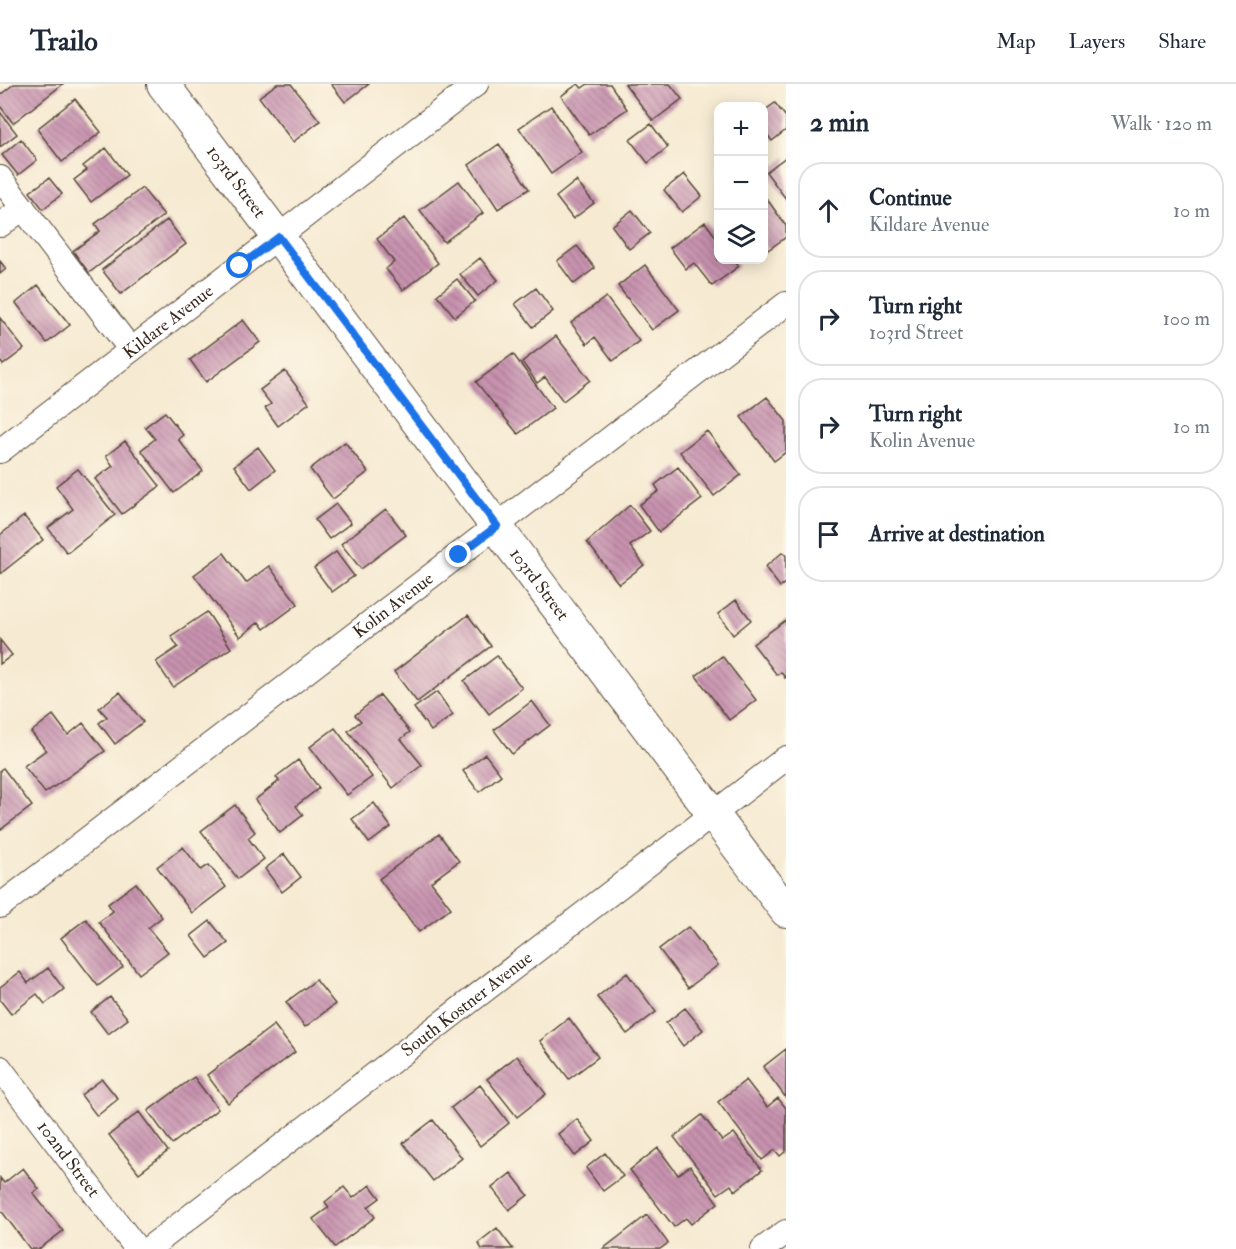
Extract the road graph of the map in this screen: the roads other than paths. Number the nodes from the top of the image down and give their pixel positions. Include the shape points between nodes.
1 (163, 84) edge
2 (476, 84) edge
3 (0, 178) edge
4 (23, 208) junction
5 (0, 225) edge
6 (279, 237) junction
7 (786, 304) edge
8 (131, 350) junction
9 (0, 450) edge
10 (497, 526) junction
11 (786, 758) edge
12 (713, 814) junction
13 (0, 906) edge
14 (786, 911) edge
15 (0, 1068) edge
16 (786, 1232) edge
17 (137, 1249) edge
18 (148, 1249) edge
19 (763, 1249) edge

1 - 6 main road, 103rd Street
2 - 6 street, Kildare Avenue
3 - 4 street
4 - 5 street
4 - 8 street
6 - 8 street, Kildare Avenue
6 - 10 main road, 103rd Street
7 - 10 street, Kolin Avenue
8 - 9 street, Kildare Avenue
10 - 12 main road, 103rd Street
10 - 13 street, Kolin Avenue
11 - 12 street, South Kostner Avenue
12 - 14 main road, 103rd Street
12 - 18 street, South Kostner Avenue
15 - 17 street, 102nd Street
16 - 19 street

